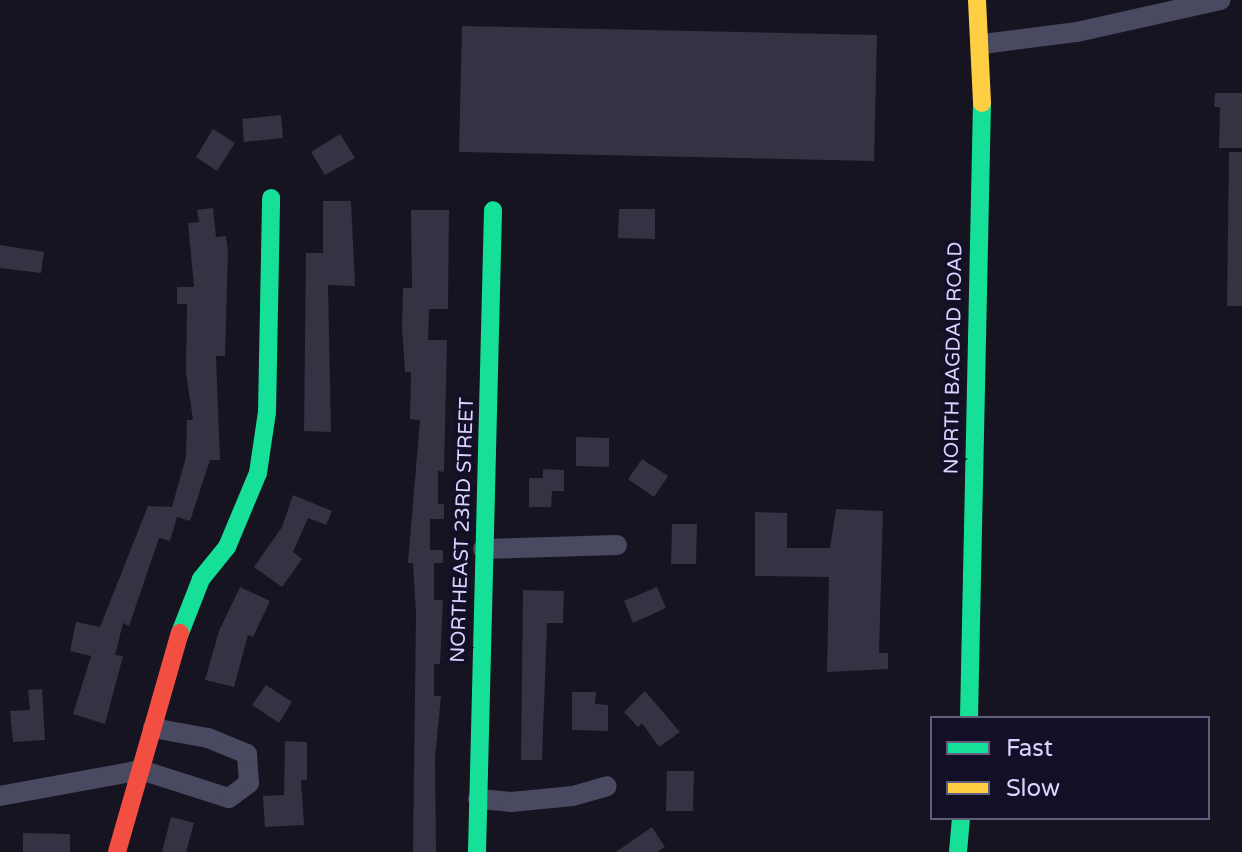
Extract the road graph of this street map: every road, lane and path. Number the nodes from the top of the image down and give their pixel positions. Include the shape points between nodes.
1 (977, 0) edge
2 (1220, 0) edge
3 (983, 44) junction
4 (271, 198) dead end
5 (493, 210) dead end
6 (617, 545) dead end
7 (483, 549) junction
8 (969, 716) edge
9 (153, 728) junction
10 (141, 770) junction
11 (607, 786) dead end
12 (0, 796) edge
13 (478, 799) junction
14 (961, 820) edge
15 (117, 852) edge
16 (477, 852) edge
17 (958, 852) edge

1 - 3 street, NORTH BAGDAD ROAD
2 - 3 street via 1077,32
3 - 8 street, NORTH BAGDAD ROAD
4 - 9 street via 265,440 247,506 227,547 201,579 175,645
5 - 7 street, NORTHEAST 23RD STREET
6 - 7 street
7 - 13 street, NORTHEAST 23RD STREET
9 - 10 street
9 - 10 street via 208,738 247,754 249,783 229,798
10 - 12 street
10 - 15 street
11 - 13 street via 573,796 511,802
13 - 16 street, NORTHEAST 23RD STREET
14 - 17 street

